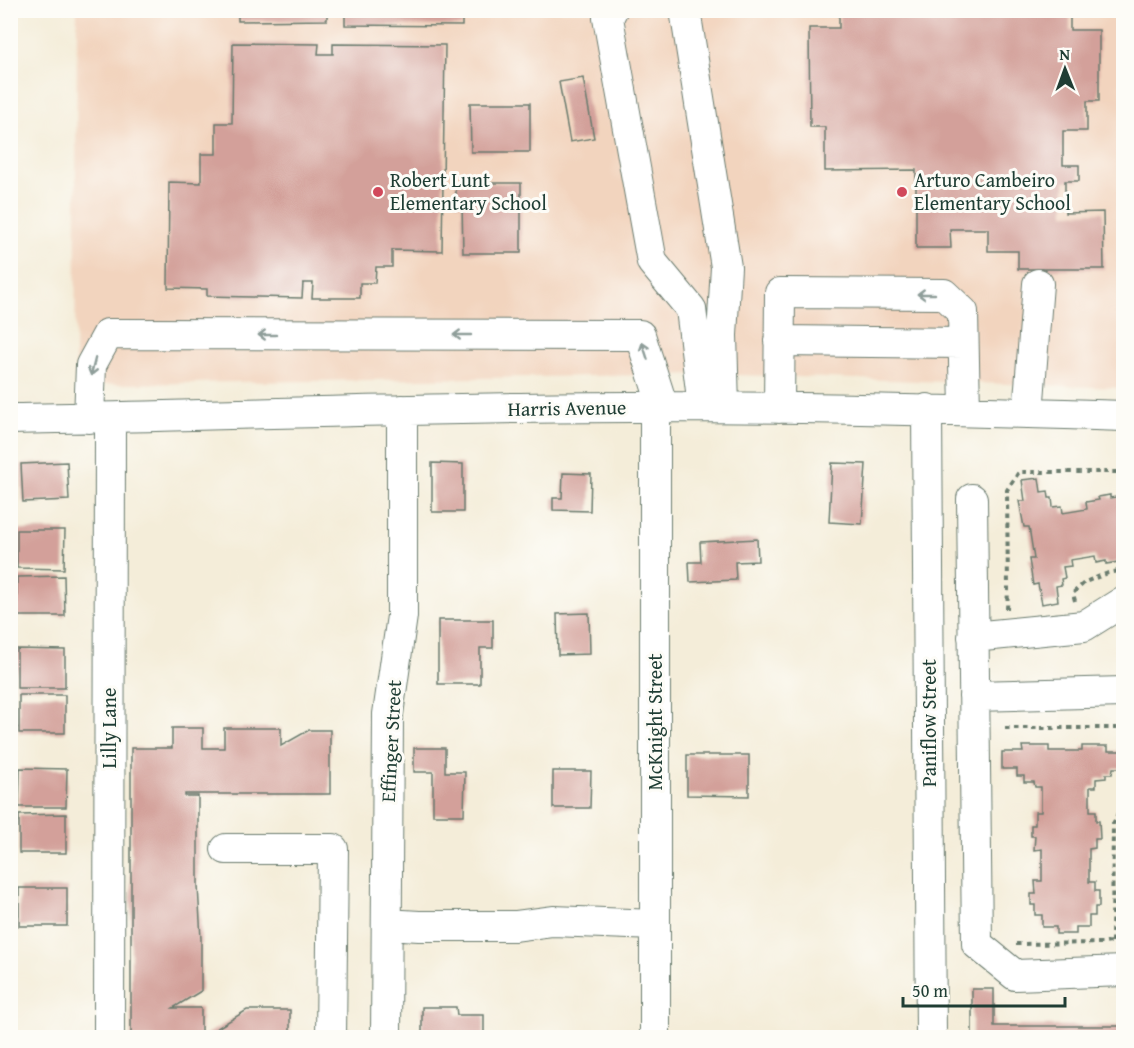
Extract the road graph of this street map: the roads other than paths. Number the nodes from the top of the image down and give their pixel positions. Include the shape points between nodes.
1 (612, 10) edge
2 (685, 10) edge
3 (1038, 284) dead end
4 (779, 340) junction
5 (963, 343) junction
6 (659, 407) junction
7 (714, 408) junction
8 (779, 408) junction
9 (927, 409) junction
10 (402, 410) junction
11 (964, 411) junction
12 (1028, 413) junction
13 (1124, 416) edge
14 (99, 418) junction
15 (10, 419) edge
16 (972, 499) dead end
17 (1124, 601) edge
18 (973, 637) junction
19 (1124, 692) edge
20 (974, 696) junction
21 (226, 849) dead end
22 (387, 924) junction
23 (655, 925) junction
24 (1124, 971) edge
25 (108, 1038) edge
26 (331, 1038) edge
27 (386, 1038) edge
28 (655, 1038) edge
29 (931, 1038) edge

1 - 7 street via 608,18 652,262 691,309
2 - 7 street via 726,267
3 - 12 street
4 - 5 street
5 -> 4 street via 963,312 944,294 780,293
4 - 8 street
5 - 11 street
6 - 7 street, Harris Avenue
6 - 10 street, Harris Avenue
6 -> 14 street, McKnight Street via 640,335 108,334 91,365
6 - 23 street, McKnight Street
7 - 8 street, Harris Avenue
8 - 9 street, Harris Avenue
9 - 11 street, Harris Avenue
9 - 29 street, Paniflow Street
10 - 14 street, Harris Avenue
10 - 22 street, Effinger Street via 402,616 388,714
11 - 12 street, Harris Avenue
12 - 13 street, Harris Avenue
14 - 15 street, Harris Avenue
14 - 25 street, Lilly Lane
16 - 18 street
17 - 18 street via 1084,626
18 - 20 street
19 - 20 street
20 - 24 street via 977,944 1015,975
21 - 26 street via 333,849
22 - 23 street via 515,926 553,921
22 - 27 street, Effinger Street
23 - 28 street, McKnight Street

